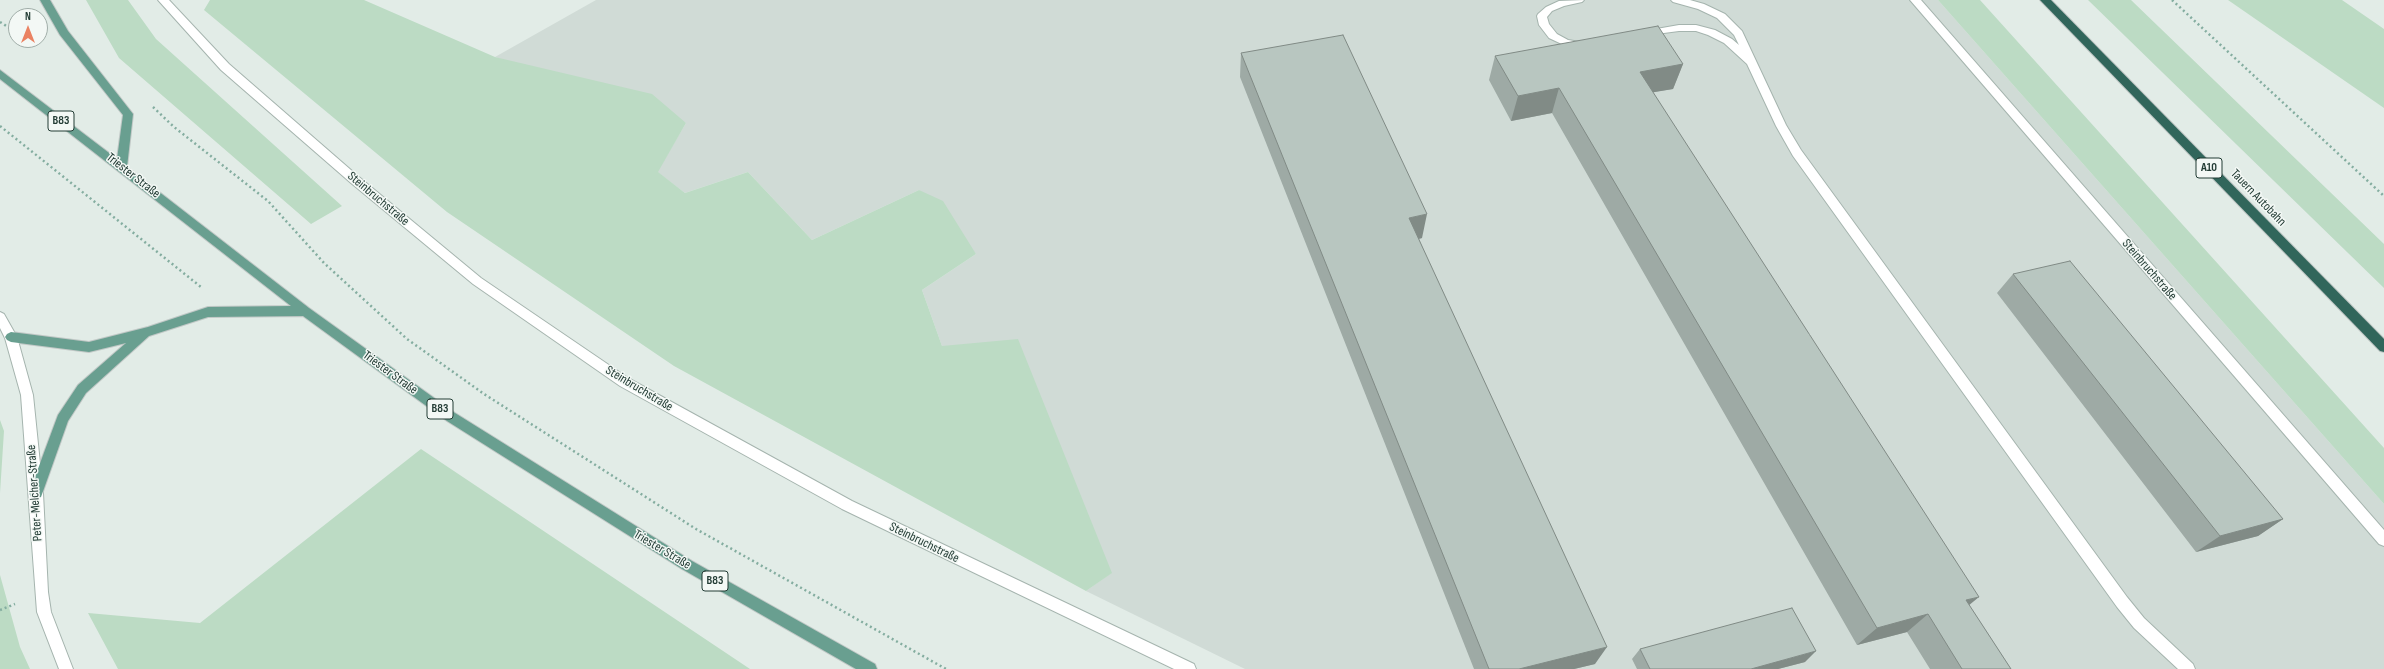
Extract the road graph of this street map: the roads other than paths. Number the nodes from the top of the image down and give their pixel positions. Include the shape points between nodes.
1 (45, 0) edge
2 (163, 0) edge
3 (1579, 0) edge
4 (1676, 0) edge
5 (1915, 0) edge
6 (2045, 0) edge
7 (1634, 36) edge
8 (1596, 42) edge
9 (1756, 68) junction
10 (0, 74) edge
11 (122, 168) junction
12 (305, 311) junction
13 (0, 317) edge
14 (148, 332) junction
15 (11, 336) junction
16 (2374, 336) junction
17 (2384, 347) edge
18 (2384, 357) edge
19 (36, 493) junction
20 (2384, 540) edge
21 (66, 669) edge
22 (870, 669) edge
23 (1189, 669) edge
24 (2188, 669) edge

1 - 11 main road via 64,33 128,114
2 - 23 street, Steinbruchstraße via 225,67 446,256 477,281 624,382 847,505
3 - 8 street via 1562,3 1549,9 1542,16 1544,25 1554,36 1566,43 1581,45
4 - 9 street via 1701,6 1721,16 1738,33
5 - 20 street, Steinbruchstraße
6 - 16 highway, Tauern Autobahn / A10
7 - 9 street via 1679,28 1696,28 1728,41
9 - 24 street via 1781,126 1801,160 2122,602 2139,623
10 - 11 main road, Triester Straße / B83
11 - 12 main road, Triester Straße / B83
12 - 14 main road via 208,312
12 - 22 main road, Triester Straße / B83 via 451,417 574,496 687,565
13 - 15 street, Peter-Melcher-Straße
14 - 15 main road via 89,347
14 - 19 main road via 82,389 62,419
15 - 19 street, Peter-Melcher-Straße via 27,395
16 - 17 highway, Tauern Autobahn / A10
16 - 18 highway
19 - 21 street, Peter-Melcher-Straße via 44,612

